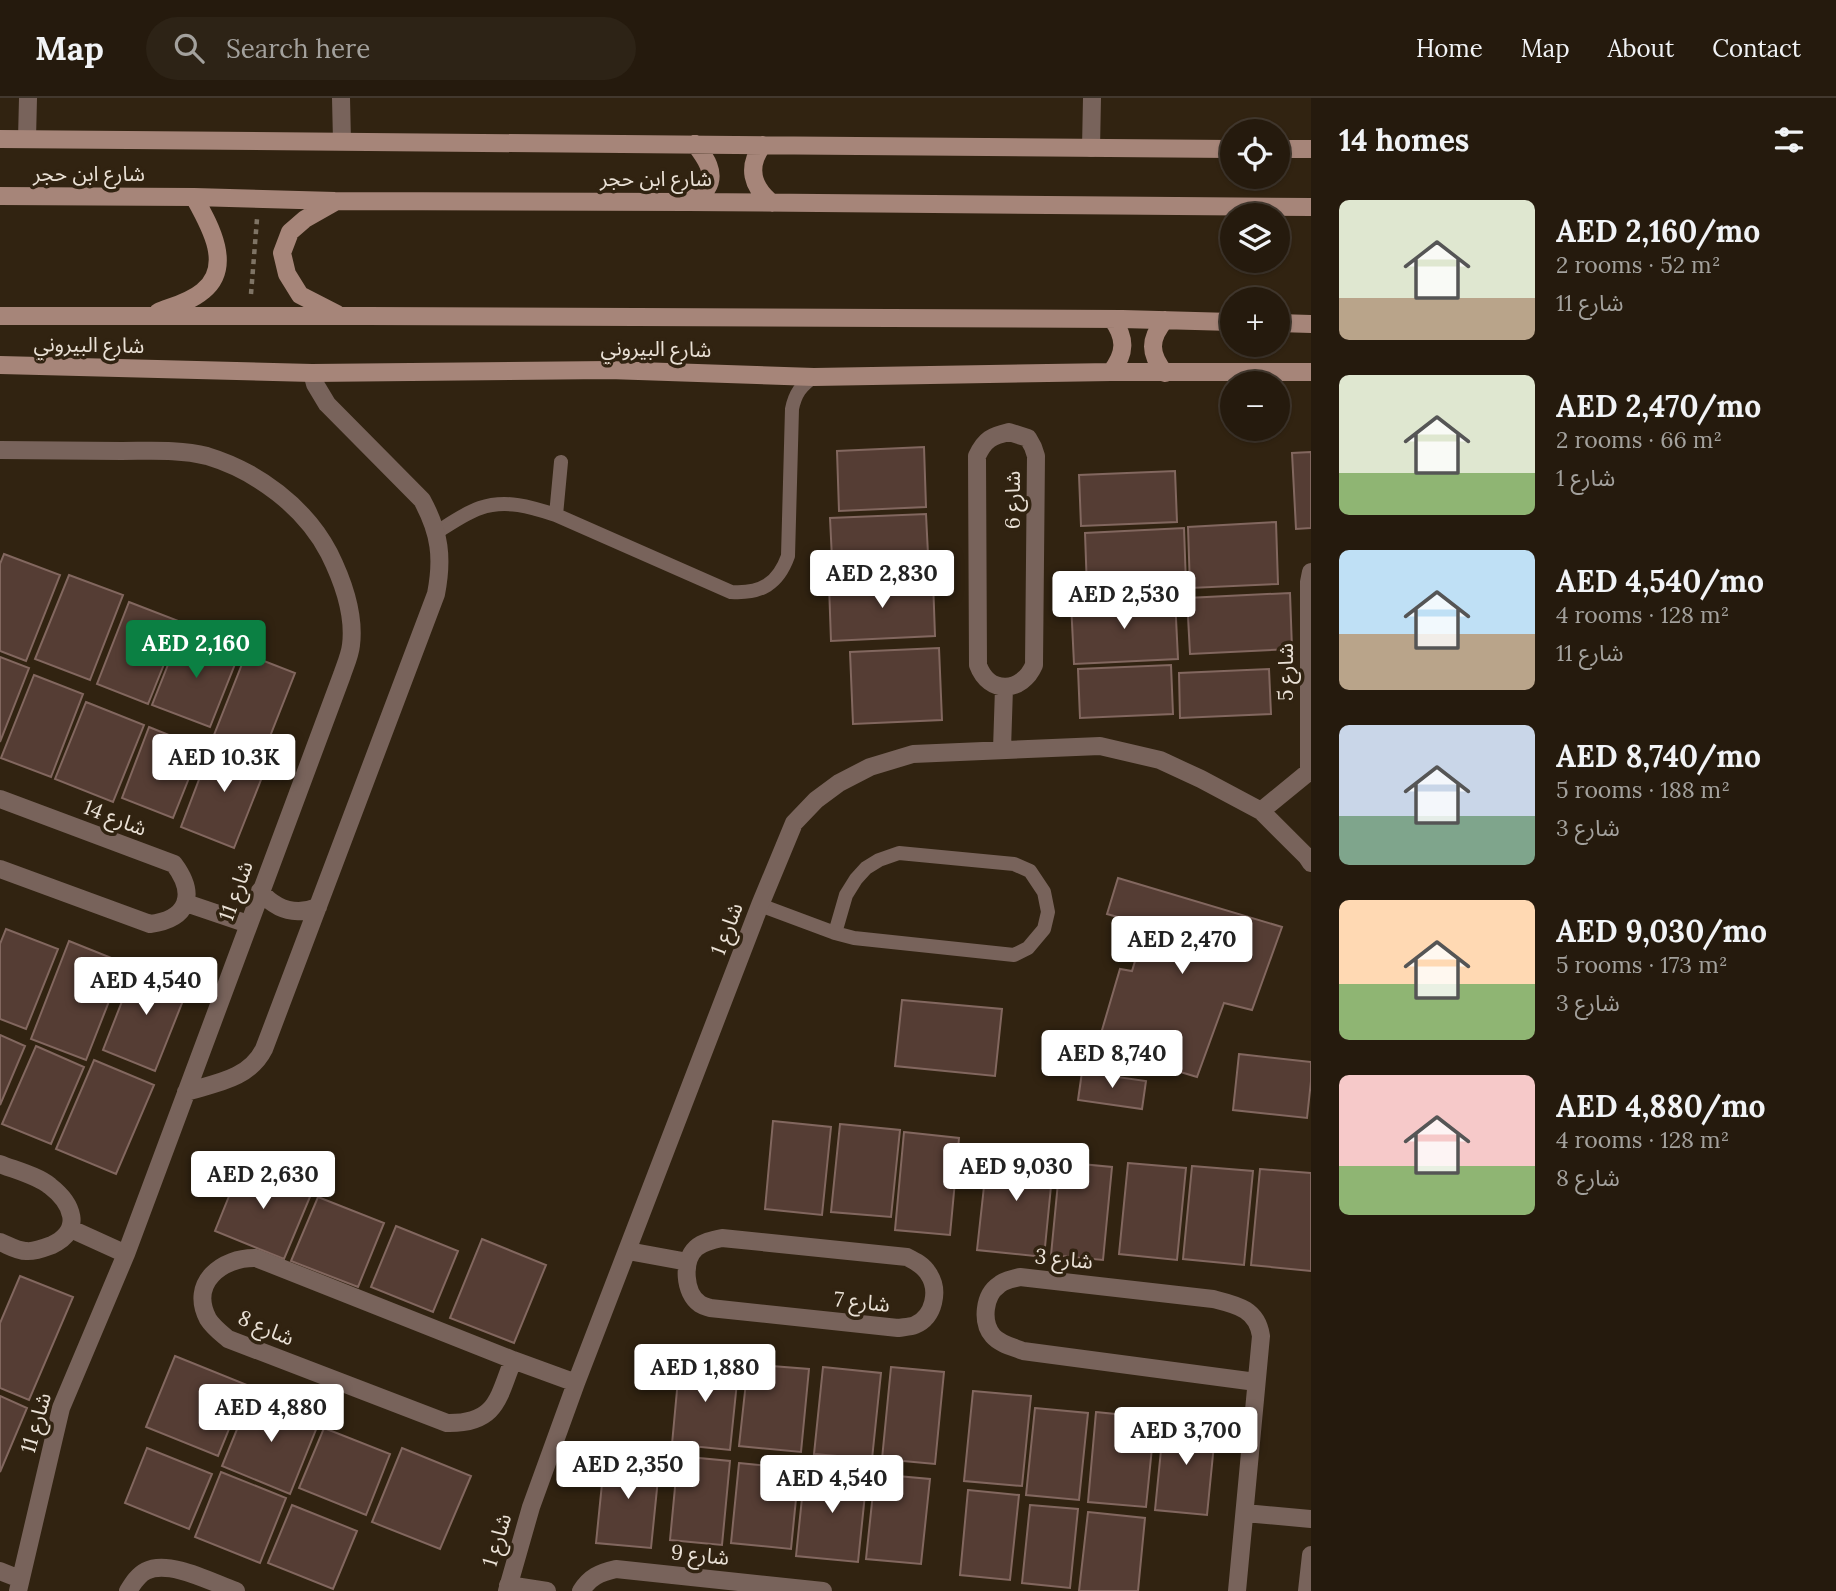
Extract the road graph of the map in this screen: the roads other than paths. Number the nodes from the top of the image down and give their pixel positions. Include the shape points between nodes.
1 (28, 98) edge
2 (341, 98) edge
3 (1092, 98) edge
4 (0, 139) edge
5 (27, 139) junction
6 (342, 141) junction
7 (695, 144) junction
8 (763, 145) junction
9 (1091, 148) junction
10 (1220, 149) edge
11 (1290, 149) edge
12 (1311, 149) edge
13 (0, 197) edge
14 (194, 197) junction
15 (335, 201) junction
16 (688, 202) junction
17 (772, 203) junction
18 (1311, 207) edge
19 (0, 316) edge
20 (148, 316) junction
21 (340, 316) junction
22 (1112, 319) junction
23 (1165, 320) junction
24 (1220, 322) edge
25 (1290, 323) edge
26 (1311, 324) edge
27 (0, 366) edge
28 (1111, 372) junction
29 (1311, 372) edge
30 (312, 373) junction
31 (1165, 373) junction
32 (814, 377) junction
33 (0, 450) edge
34 (561, 462) dead end
35 (556, 515) junction
36 (437, 532) junction
37 (1311, 572) edge
38 (1004, 688) junction
39 (1002, 749) junction
40 (1310, 771) edge
41 (0, 799) edge
42 (1261, 811) junction
43 (1311, 863) edge
44 (0, 869) edge
45 (260, 891) junction
46 (186, 903) junction
47 (760, 905) junction
48 (318, 907) junction
49 (248, 924) junction
50 (835, 933) junction
51 (186, 1092) junction
52 (0, 1164) edge
53 (71, 1229) junction
54 (0, 1242) edge
55 (628, 1251) junction
56 (126, 1254) junction
57 (688, 1262) junction
58 (513, 1360) junction
59 (1256, 1382) junction
60 (576, 1383) junction
61 (1245, 1513) junction
62 (1311, 1519) edge
63 (1311, 1555) edge
64 (0, 1571) edge
65 (19, 1585) edge
66 (507, 1588) edge
67 (128, 1591) edge
68 (236, 1591) edge
69 (547, 1591) edge
70 (581, 1591) edge
71 (823, 1591) edge
72 (1237, 1591) edge
73 (1307, 1591) edge

1 - 5 street
2 - 6 street
3 - 9 street
4 - 5 main road, شارع ابن حجر
5 - 6 main road, شارع ابن حجر
6 - 7 main road, شارع ابن حجر
7 - 8 main road, شارع ابن حجر
7 - 16 main road via 711,173 707,188
8 - 9 main road, شارع ابن حجر
8 - 17 main road via 755,155 752,173 760,193
9 - 10 main road, شارع ابن حجر
11 - 12 main road
13 - 14 main road, شارع ابن حجر
14 - 15 main road, شارع ابن حجر
14 - 20 main road via 218,251 216,274 204,291
15 - 16 main road, شارع ابن حجر
15 - 21 main road via 290,232 282,253 287,274 300,295
16 - 17 main road, شارع ابن حجر
17 - 18 main road, شارع ابن حجر
19 - 20 main road, شارع البيروني
20 - 21 main road, شارع البيروني
21 - 22 main road, شارع البيروني
22 - 23 main road, شارع البيروني
22 - 28 main road via 1119,328 1122,352
23 - 24 main road, شارع البيروني
23 - 31 main road via 1153,340 1153,352
25 - 26 main road
27 - 30 main road, شارع البيروني
28 - 31 main road, شارع البيروني
28 - 32 main road, شارع البيروني
29 - 31 main road, شارع البيروني
30 - 32 main road, شارع البيروني via 608,370
30 - 36 street via 327,404 422,500
32 - 35 lane via 794,399 788,556 777,578 767,586 732,592
33 - 45 street, شارع 11 via 167,451 206,456 241,469 273,489 300,513 323,543 340,576 350,612 351,645
34 - 35 lane
35 - 36 lane via 532,507 496,504 479,508
36 - 48 street via 436,594
37 - 40 street, شارع 5
38 - 38 street, شارع 6 via 1022,681 1034,665 1036,456 1028,438 1009,432 989,439 977,456 978,664 988,681
38 - 39 street
39 - 42 street, شارع 1 via 1100,746 1160,760
39 - 47 street, شارع 1 via 913,754 870,767 839,783 794,823
40 - 42 street, شارع 5
41 - 46 street, شارع 14 via 174,864 185,883
42 - 43 street, شارع 1
44 - 46 street via 150,924 171,918
45 - 48 street via 286,911
45 - 49 street, شارع 11
46 - 49 street
47 - 50 lane
47 - 55 street, شارع 1
48 - 51 street via 259,1059 244,1073
49 - 51 street, شارع 11
50 - 50 lane via 1014,954 1028,948 1044,929 1048,912 1044,892 1030,872 1014,864 899,853 879,860 856,879 846,895
51 - 56 street, شارع 11
52 - 53 street via 55,1190 73,1220
53 - 54 street via 56,1243 32,1251
53 - 56 street
55 - 57 street
55 - 60 street, شارع 1
56 - 65 street, شارع 11 via 61,1408
57 - 57 street, شارع 7 via 693,1297 710,1308 898,1328 916,1325 933,1306 929,1275 906,1257 722,1238 694,1250
58 - 58 street, شارع 8 via 256,1258 229,1262 205,1284 205,1311 228,1339 447,1423 469,1422 488,1412 497,1403
58 - 60 street, شارع 8
59 - 59 street, شارع 3 via 1261,1336 1253,1316 1242,1307 1213,1299 1020,1277 1001,1282 990,1293 986,1317 992,1334 1023,1351
59 - 61 street, شارع 3
60 - 66 street, شارع 1
61 - 62 street
61 - 72 street, شارع 3
63 - 73 street
64 - 65 street
66 - 69 street
67 - 68 street via 136,1578 161,1567
70 - 71 street, شارع 9 via 591,1577 616,1569

